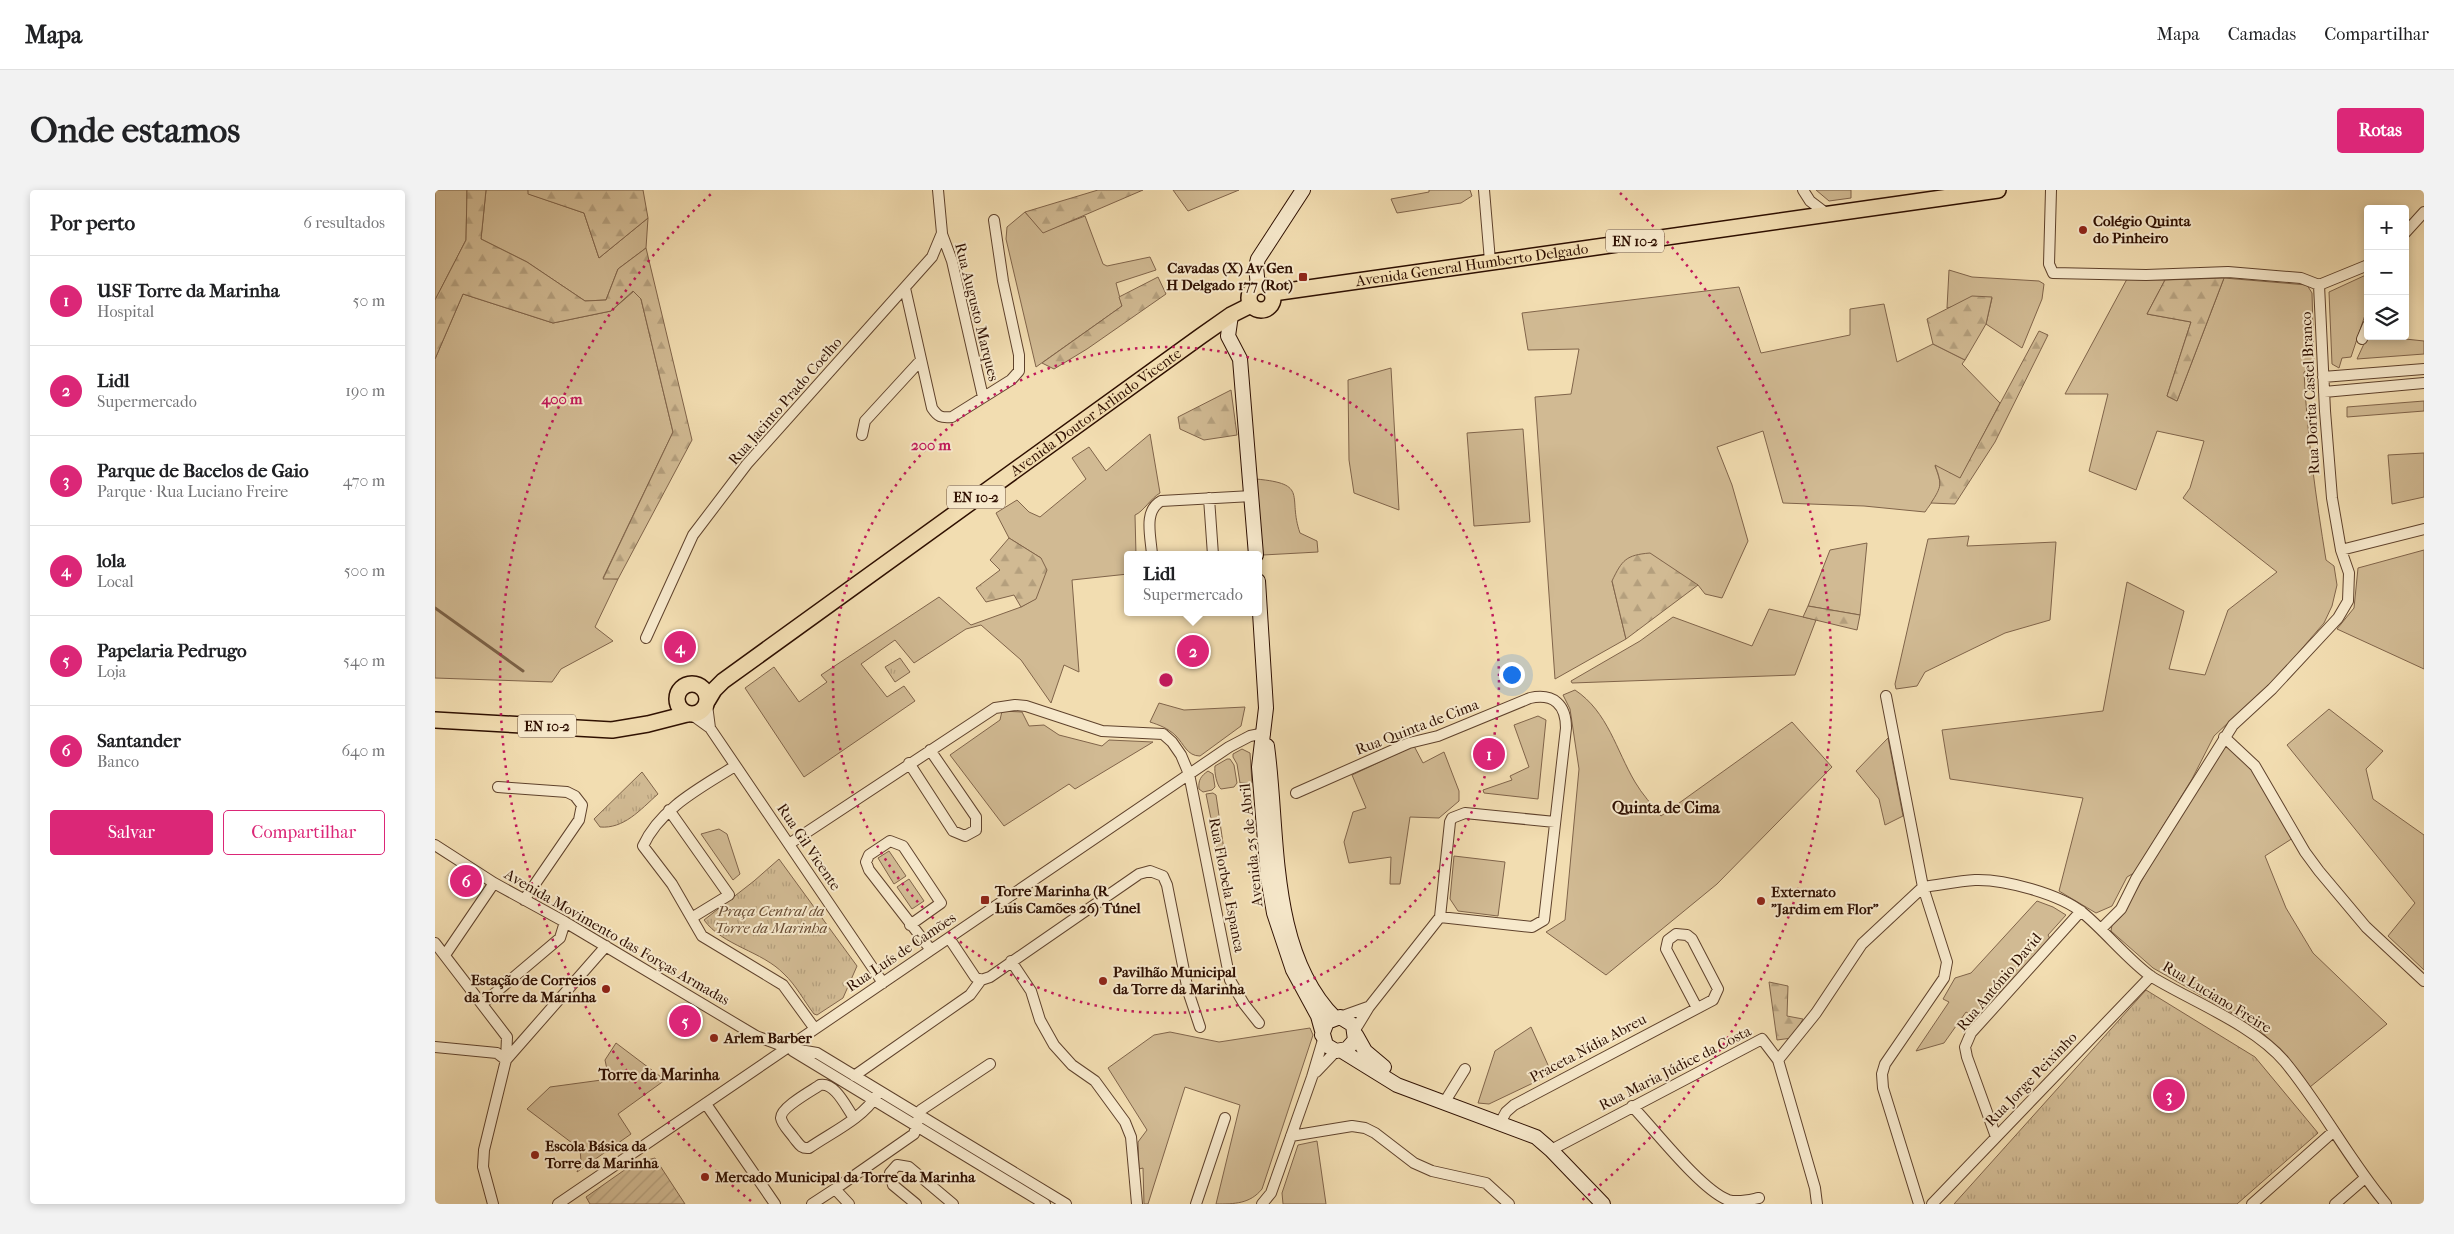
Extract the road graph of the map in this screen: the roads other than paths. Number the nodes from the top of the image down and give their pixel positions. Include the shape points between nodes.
1 (937, 190) edge
2 (1303, 190) edge
3 (1484, 190) edge
4 (1803, 190) edge
5 (1998, 190) edge
6 (2051, 190) edge
7 (1964, 193) edge
8 (2424, 212) edge
9 (1827, 214) junction
10 (994, 220) dead end
11 (2409, 229) edge
12 (942, 233) junction
13 (1490, 261) junction
14 (2364, 267) edge
15 (2319, 285) junction
16 (1258, 286) junction
17 (905, 288) junction
18 (1273, 293) junction
19 (1251, 305) junction
20 (1231, 315) junction
21 (2364, 334) edge
22 (2362, 339) dead end
23 (921, 360) junction
24 (2424, 369) edge
25 (2323, 377) junction
26 (2424, 384) edge
27 (2324, 392) junction
28 (983, 397) junction
29 (862, 435) dead end
30 (1251, 496) junction
31 (1209, 498) junction
32 (2424, 529) edge
33 (2341, 550) junction
34 (1152, 551) edge
35 (1213, 551) edge
36 (1256, 551) edge
37 (1260, 616) edge
38 (646, 638) dead end
39 (723, 682) junction
40 (694, 684) junction
41 (678, 693) junction
42 (1886, 696) dead end
43 (707, 703) junction
44 (689, 714) junction
45 (435, 720) edge
46 (659, 721) junction
47 (710, 728) junction
48 (1265, 733) junction
49 (2223, 737) junction
50 (930, 750) junction
51 (909, 763) junction
52 (735, 766) junction
53 (1189, 774) junction
54 (498, 787) dead end
55 (1296, 794) dead end
56 (669, 810) junction
57 (1555, 822) junction
58 (789, 844) junction
59 (435, 845) edge
60 (494, 883) junction
61 (1923, 887) junction
62 (524, 900) junction
63 (2081, 911) junction
64 (693, 917) junction
65 (1440, 917) junction
66 (565, 922) junction
67 (910, 925) junction
68 (2101, 928) junction
69 (949, 938) junction
70 (435, 942) edge
71 (606, 946) junction
72 (931, 950) junction
73 (445, 956) junction
74 (1011, 961) junction
75 (2151, 976) junction
76 (981, 980) junction
77 (2424, 981) edge
78 (883, 983) junction
79 (482, 1004) junction
80 (1369, 1007) junction
81 (1697, 1008) junction
82 (1338, 1018) junction
83 (1259, 1022) dead end
84 (1200, 1027) dead end
85 (815, 1029) junction
86 (1356, 1032) junction
87 (1323, 1037) junction
88 (435, 1048) edge
89 (788, 1048) junction
90 (1339, 1051) junction
91 (506, 1060) junction
92 (1778, 1060) junction
93 (990, 1064) dead end
94 (1465, 1069) dead end
95 (854, 1076) junction
96 (1312, 1077) junction
97 (879, 1091) junction
98 (1429, 1096) junction
99 (873, 1100) junction
100 (1444, 1103) junction
101 (706, 1104) junction
102 (1632, 1106) junction
103 (919, 1115) junction
104 (854, 1118) junction
105 (1225, 1118) dead end
106 (1499, 1123) junction
107 (916, 1126) junction
108 (2334, 1131) junction
109 (1291, 1136) junction
110 (1996, 1137) junction
111 (1551, 1150) junction
112 (2365, 1178) junction
113 (835, 1189) junction
114 (1759, 1198) dead end
115 (1060, 1203) edge
116 (493, 1204) edge
117 (558, 1204) edge
118 (775, 1204) edge
119 (813, 1204) edge
120 (849, 1204) edge
121 (916, 1204) edge
122 (953, 1204) edge
123 (1045, 1204) edge
124 (1137, 1204) edge
125 (1196, 1204) edge
126 (1262, 1204) edge
127 (1509, 1204) edge
128 (1603, 1204) edge
129 (1817, 1204) edge
130 (1919, 1204) edge
131 (1932, 1204) edge
132 (2253, 1204) edge
133 (2335, 1204) edge
134 (2386, 1204) edge

1 - 12 street, Rua Jacinto Prado Coelho
2 - 16 main road via 1258,260 1255,267
3 - 13 street
4 - 9 street via 1810,201
5 - 7 main road, Avenida General Humberto Delgado / EN 10-2
6 - 15 street via 2049,264 2053,273 2146,275 2229,272 2301,278
7 - 9 main road, Avenida General Humberto Delgado / EN 10-2
8 - 11 street
9 - 13 main road, Avenida General Humberto Delgado / EN 10-2
10 - 28 street via 1020,365 1011,380
12 - 17 street, Rua Jacinto Prado Coelho via 932,257
12 - 28 street, Rua Augusto Marques via 952,261
13 - 18 main road, Avenida General Humberto Delgado / EN 10-2
14 - 15 street
15 - 25 street, Rua Dorita Castel Branco
16 - 18 main road via 1268,287
16 - 19 main road via 1249,294
17 - 23 street
17 - 38 street, Rua Jacinto Prado Coelho via 747,464 693,535
18 - 19 main road, EN 10-2 via 1273,302 1267,309 1258,310
19 - 20 main road, Avenida Doutor Arlindo Vicente / EN 10-2
20 - 30 main road via 1228,336 1241,359
20 - 39 main road, Avenida Doutor Arlindo Vicente / EN 10-2
21 - 22 street
23 - 28 street via 932,408 942,418 952,416
23 - 29 street via 865,421
24 - 25 street
25 - 27 street, Rua Dorita Castel Branco
26 - 27 street
27 - 33 street, Rua Dorita Castel Branco via 2332,498
30 - 31 street
30 - 36 main road
31 - 34 street via 1161,501 1154,505 1149,515
31 - 35 street
32 - 33 street
33 - 49 street, Rua Dorita Castel Branco via 2349,573 2350,588 2345,607 2272,689
37 - 48 main road, Avenida 25 de Abril
39 - 40 main road
39 - 43 main road, Avenida Doutor Arlindo Vicente / EN 10-2
40 - 41 main road via 685,686
40 - 43 main road via 703,688
41 - 44 main road via 679,708
41 - 46 main road via 670,713
42 - 61 street
43 - 44 main road, EN 10-2 via 701,712
43 - 47 street, Rua Gil Vicente
44 - 46 main road, EN 10-2
44 - 47 street, Rua Gil Vicente
45 - 46 main road, EN 10-2 via 612,730
47 - 52 street, Rua Gil Vicente
48 - 53 street, Rua Luís de Camões via 1240,740
48 - 82 main road, Avenida 25 de Abril via 1284,911 1304,970 1323,1003
48 - 87 main road, Avenida 25 de Abril via 1259,767 1274,913 1293,970 1318,1016
49 - 68 street, Rua Dorita Castel Branco via 2136,879 2121,910
49 - 77 street via 2255,766 2319,871 2366,927
50 - 51 street
50 - 51 street via 976,816 976,830 971,834 965,836 953,831
50 - 53 street, Rua Florbela Espanca via 988,711 1015,705 1103,731 1163,734 1181,755
51 - 58 street
52 - 56 street
52 - 58 street, Rua Gil Vicente
53 - 69 street, Rua Luís de Camões
53 - 83 street, Rua Florbela Espanca via 1231,980
54 - 62 street via 567,792 575,796 581,805 579,820
55 - 57 street, Rua Quinta de Cima via 1409,743 1438,736 1530,698 1550,697 1563,708 1566,722
56 - 64 street via 649,833 643,846
56 - 64 street via 729,895
57 - 65 street via 1465,813 1455,815 1450,822
57 - 65 street via 1546,915 1540,924 1532,927
58 - 78 street, Rua Gil Vicente
59 - 60 street, Avenida Movimento das Forças Armadas
60 - 62 street, Avenida Movimento das Forças Armadas
60 - 73 street
61 - 63 street, Rua Luciano Freire via 1975,880 1995,881 2048,896
61 - 92 street via 1862,944 1816,1013
61 - 130 street via 1947,970 1885,1064 1882,1074 1883,1088
62 - 66 street, Avenida Movimento das Forças Armadas
63 - 68 street, Rua Luciano Freire
63 - 110 street, Rua António David via 1971,1034 1965,1047
64 - 85 street via 702,936 783,985
65 - 80 street
66 - 71 street, Avenida Movimento das Forças Armadas
66 - 79 street via 560,938
67 - 67 street via 941,903 903,846 890,841 869,855 867,866
67 - 72 street
68 - 75 street, Rua Luciano Freire
69 - 72 street, Rua Luís de Camões
69 - 76 street
70 - 73 street
71 - 89 street, Avenida Movimento das Forças Armadas via 756,1036
71 - 91 street
72 - 78 street, Rua Luís de Camões
73 - 79 street
74 - 76 street via 991,977
74 - 84 street via 1139,874 1154,871 1165,878 1188,991
74 - 124 street via 1031,991 1040,1020 1054,1045 1072,1065 1095,1081 1125,1122 1131,1138
75 - 108 street, Rua Luciano Freire via 2212,1009 2268,1045 2285,1062
75 - 110 street, Rua Jorge Peixinho
76 - 95 street via 971,995
78 - 85 street, Rua Luís de Camões
79 - 91 street via 507,1037
80 - 82 street
80 - 86 street
81 - 81 street, Praceta Nídia Abreu via 1713,1000 1718,989 1692,939 1677,934 1668,940 1667,949
81 - 106 street, Praceta Nídia Abreu via 1514,1105
82 - 86 main road via 1350,1021
82 - 87 main road via 1327,1022
85 - 89 street, Rua Luís de Camões
86 - 90 main road via 1352,1046
86 - 98 main road via 1365,1051
87 - 90 main road via 1326,1046
87 - 96 street
88 - 91 street via 497,1053
89 - 95 street, Avenida Movimento das Forças Armadas via 817,1053
89 - 99 street, Avenida Movimento das Forças Armadas
89 - 101 street, Rua Luís de Camões
90 - 96 street
90 - 98 main road via 1397,1085
91 - 116 street via 484,1150 483,1167
92 - 102 street, Rua Maria Júdice da Costa via 1765,1040 1759,1039
92 - 129 street, Rua Maria Júdice da Costa
93 - 103 street via 921,1110
94 - 100 street
95 - 97 street, Avenida Movimento das Forças Armadas
96 - 109 street
97 - 99 street
97 - 103 street, Avenida Movimento das Forças Armadas
98 - 100 main road
99 - 104 street
99 - 107 street, Avenida Movimento das Forças Armadas
100 - 106 main road
101 - 117 street, Rua Luís de Camões
101 - 118 street
102 - 111 street, Rua Maria Júdice da Costa
102 - 114 street via 1700,1181 1728,1200 1743,1202
103 - 107 street
103 - 115 street, Avenida Movimento das Forças Armadas
104 - 104 street via 832,1087 825,1084 784,1109 781,1116 801,1146 806,1148
105 - 125 street
106 - 111 main road via 1536,1137
107 - 113 street via 914,1134
107 - 123 street, Avenida Movimento das Forças Armadas
108 - 112 street, Rua Luciano Freire
108 - 132 street
109 - 126 street via 1271,1193
109 - 127 street via 1352,1126 1365,1128 1413,1163 1432,1172 1486,1183
110 - 131 street, Rua Jorge Peixinho
111 - 128 main road
112 - 133 street
112 - 134 street, Rua Luciano Freire
113 - 119 street
113 - 120 street
121 - 122 street via 891,1180 889,1173 897,1165 909,1167

